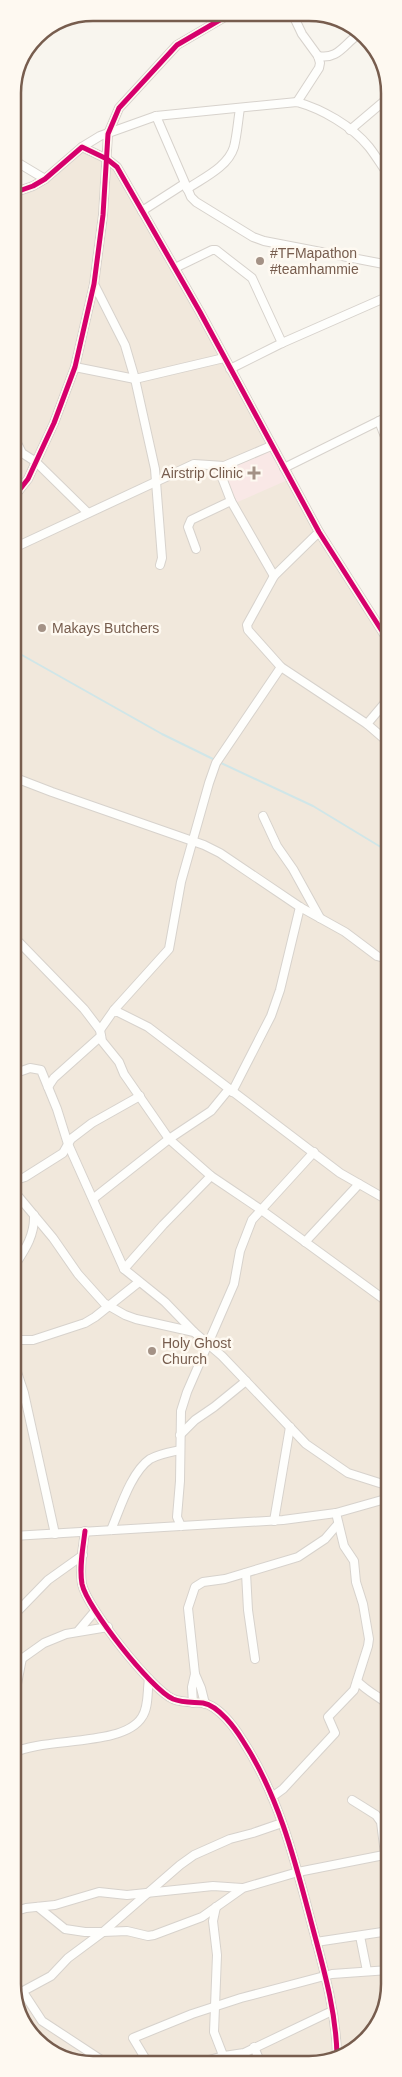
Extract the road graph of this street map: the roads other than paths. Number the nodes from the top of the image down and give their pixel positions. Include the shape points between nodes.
1 (220, 21) edge
2 (296, 21) edge
3 (355, 38) edge
4 (318, 56) junction
5 (297, 102) junction
6 (381, 104) edge
7 (240, 108) junction
8 (156, 116) junction
9 (350, 130) junction
10 (108, 134) junction
11 (82, 147) junction
12 (108, 159) junction
13 (381, 164) edge
14 (21, 165) edge
15 (45, 179) junction
16 (186, 186) junction
17 (21, 191) edge
18 (142, 211) junction
19 (381, 263) edge
20 (175, 268) junction
21 (94, 284) junction
22 (381, 300) edge
23 (282, 343) junction
24 (224, 358) junction
25 (75, 367) junction
26 (230, 369) junction
27 (135, 379) junction
28 (379, 420) joint
29 (381, 425) edge
30 (271, 446) junction
31 (21, 454) edge
32 (36, 462) junction
33 (224, 466) junction
34 (284, 468) junction
35 (156, 480) junction
36 (21, 488) edge
37 (231, 501) junction
38 (88, 513) junction
39 (319, 532) junction
40 (21, 545) edge
41 (196, 549) dead end
42 (160, 565) dead end
43 (274, 576) junction
44 (381, 629) edge
45 (281, 667) junction
46 (381, 707) edge
47 (367, 724) junction
48 (381, 736) edge
49 (21, 781) edge
50 (263, 816) dead end
51 (194, 841) junction
52 (300, 907) junction
53 (320, 918) junction
54 (21, 944) edge
55 (381, 957) edge
56 (114, 1010) junction
57 (101, 1033) junction
58 (21, 1071) edge
59 (48, 1086) junction
60 (231, 1091) junction
61 (140, 1096) junction
62 (169, 1139) junction
63 (68, 1144) junction
64 (314, 1152) junction
65 (211, 1176) junction
66 (21, 1178) edge
67 (359, 1184) junction
68 (381, 1196) edge
69 (94, 1198) junction
70 (21, 1199) edge
71 (260, 1209) junction
72 (34, 1215) junction
73 (305, 1242) junction
74 (21, 1255) edge
75 (124, 1269) junction
76 (138, 1282) junction
77 (381, 1297) edge
78 (109, 1306) junction
79 (194, 1332) junction
80 (21, 1340) edge
81 (208, 1342) junction
82 (246, 1381) junction
83 (21, 1384) edge
84 (290, 1427) junction
85 (180, 1435) junction
86 (180, 1450) junction
87 (381, 1483) edge
88 (381, 1500) edge
89 (336, 1513) junction
90 (274, 1521) junction
91 (338, 1524) junction
92 (181, 1526) junction
93 (111, 1530) junction
94 (85, 1531) junction
95 (55, 1534) junction
96 (21, 1536) edge
97 (82, 1555) junction
98 (246, 1573) junction
99 (21, 1608) edge
100 (95, 1611) junction
101 (108, 1627) junction
102 (79, 1630) junction
103 (22, 1658) joint
104 (255, 1659) dead end
105 (21, 1663) edge
106 (195, 1674) junction
107 (149, 1679) junction
108 (357, 1681) junction
109 (370, 1693) junction
110 (351, 1694) junction
111 (381, 1698) edge
112 (192, 1703) junction
113 (205, 1704) junction
114 (21, 1750) edge
115 (272, 1797) junction
116 (352, 1800) dead end
117 (282, 1822) junction
118 (381, 1825) edge
119 (381, 1855) edge
120 (298, 1872) junction
121 (243, 1888) junction
122 (148, 1893) junction
123 (216, 1906) junction
124 (38, 1907) junction
125 (21, 1910) edge
126 (103, 1932) junction
127 (381, 1932) edge
128 (360, 1936) junction
129 (316, 1942) junction
130 (381, 1970) edge
131 (367, 1971) junction
132 (326, 1975) junction
133 (23, 1992) joint
134 (214, 2006) junction
135 (332, 2011) junction
136 (254, 2047) junction
137 (336, 2050) edge
138 (94, 2056) edge
139 (144, 2056) edge
140 (223, 2056) edge
141 (236, 2056) edge
142 (258, 2056) edge

1 - 10 street via 189,37 166,56 119,108
2 - 4 street
3 - 4 street via 332,57
4 - 5 street via 319,68
5 - 7 street
5 - 9 street via 307,104
6 - 9 street
7 - 8 street
7 - 16 street via 234,148 229,156 220,166
8 - 10 street
8 - 16 street
9 - 13 street via 369,147
10 - 11 street
10 - 12 street
11 - 12 street
11 - 15 street
12 - 18 street via 117,168
12 - 21 street
14 - 15 street
15 - 17 street
16 - 18 street
16 - 19 street via 196,202 253,237
18 - 20 street
20 - 23 street via 216,250 252,278
20 - 24 street
21 - 25 street
21 - 27 street via 125,345
22 - 23 street
23 - 26 street
24 - 26 street
24 - 27 street
25 - 27 street
25 - 32 street
26 - 30 street
27 - 35 street
28 - 29 street
28 - 34 street
30 - 33 street
30 - 34 street
31 - 32 street
32 - 36 street
32 - 38 street
33 - 35 street via 194,464
33 - 37 street via 221,475
34 - 39 street
35 - 38 street
35 - 42 street
37 - 41 street via 190,520 188,528
37 - 43 street
38 - 40 street
39 - 43 street
39 - 44 street
43 - 45 street via 247,628
45 - 47 street
45 - 51 street via 216,763
46 - 47 street
47 - 48 street
49 - 51 street
50 - 53 street via 276,846 293,869
51 - 52 street via 220,853
51 - 56 street via 181,882 169,949
52 - 53 street
52 - 60 street via 271,1016
53 - 55 street
54 - 57 street via 84,1009
56 - 57 street
56 - 60 street via 148,1027
57 - 59 street
57 - 61 street via 106,1047
58 - 59 street via 38,1068
59 - 63 street
60 - 62 street via 211,1111
60 - 64 street
61 - 62 street
61 - 63 street via 92,1123
62 - 65 street
62 - 69 street
63 - 66 street via 63,1153
63 - 69 street
64 - 67 street
64 - 71 street
65 - 71 street
65 - 75 street
67 - 68 street
67 - 73 street
69 - 75 street
70 - 72 street
71 - 73 street
71 - 81 street via 248,1228 234,1284
72 - 74 street via 31,1238
72 - 78 street via 96,1296
73 - 77 street
75 - 76 street
76 - 78 street
76 - 79 street via 165,1302
78 - 79 street via 136,1319
78 - 80 street via 89,1321 55,1334
79 - 81 street
81 - 82 street
81 - 85 street via 182,1405
82 - 84 street
82 - 85 street via 194,1420
83 - 95 street
84 - 87 street via 306,1444 348,1473
84 - 90 street
85 - 86 street
86 - 92 street via 177,1517
86 - 93 street via 153,1458 142,1466
88 - 89 street
89 - 90 street
89 - 91 street
90 - 92 street
91 - 98 street via 325,1539 303,1555
91 - 108 street via 344,1546 354,1561 369,1639
92 - 93 street
93 - 94 street
94 - 95 street
94 - 97 street
95 - 96 street
97 - 99 street via 48,1580
97 - 100 street via 82,1582
98 - 104 street
98 - 106 street via 203,1582 195,1587 188,1608
100 - 101 street
100 - 102 street
101 - 102 street
101 - 107 street
102 - 103 street via 44,1643
103 - 105 street
106 - 112 street
106 - 113 street
107 - 112 street via 172,1698
107 - 114 street via 145,1712 138,1722 123,1732 105,1738 79,1739
108 - 109 street
108 - 110 street
109 - 110 street
109 - 111 street
110 - 115 street via 328,1716 335,1733
112 - 113 street
113 - 115 street via 222,1715 243,1742
115 - 117 street
116 - 118 street via 376,1815
117 - 120 street
117 - 122 street via 230,1838 194,1855
119 - 120 street
120 - 121 street
120 - 129 street
121 - 122 street via 213,1886
121 - 123 street
122 - 124 street via 117,1895 99,1892
122 - 126 street
123 - 126 street via 190,1922 154,1935
123 - 134 street via 213,1921 217,1955
124 - 125 street
124 - 126 street via 65,1929
126 - 133 street via 68,1958 51,1976
127 - 128 street
128 - 129 street
128 - 131 street
129 - 132 street
130 - 131 street
131 - 132 street
132 - 134 street
132 - 135 street
133 - 138 street via 42,2021
134 - 139 street via 133,2038
134 - 140 street via 215,2038
135 - 136 street
135 - 137 street
136 - 141 street
136 - 142 street

